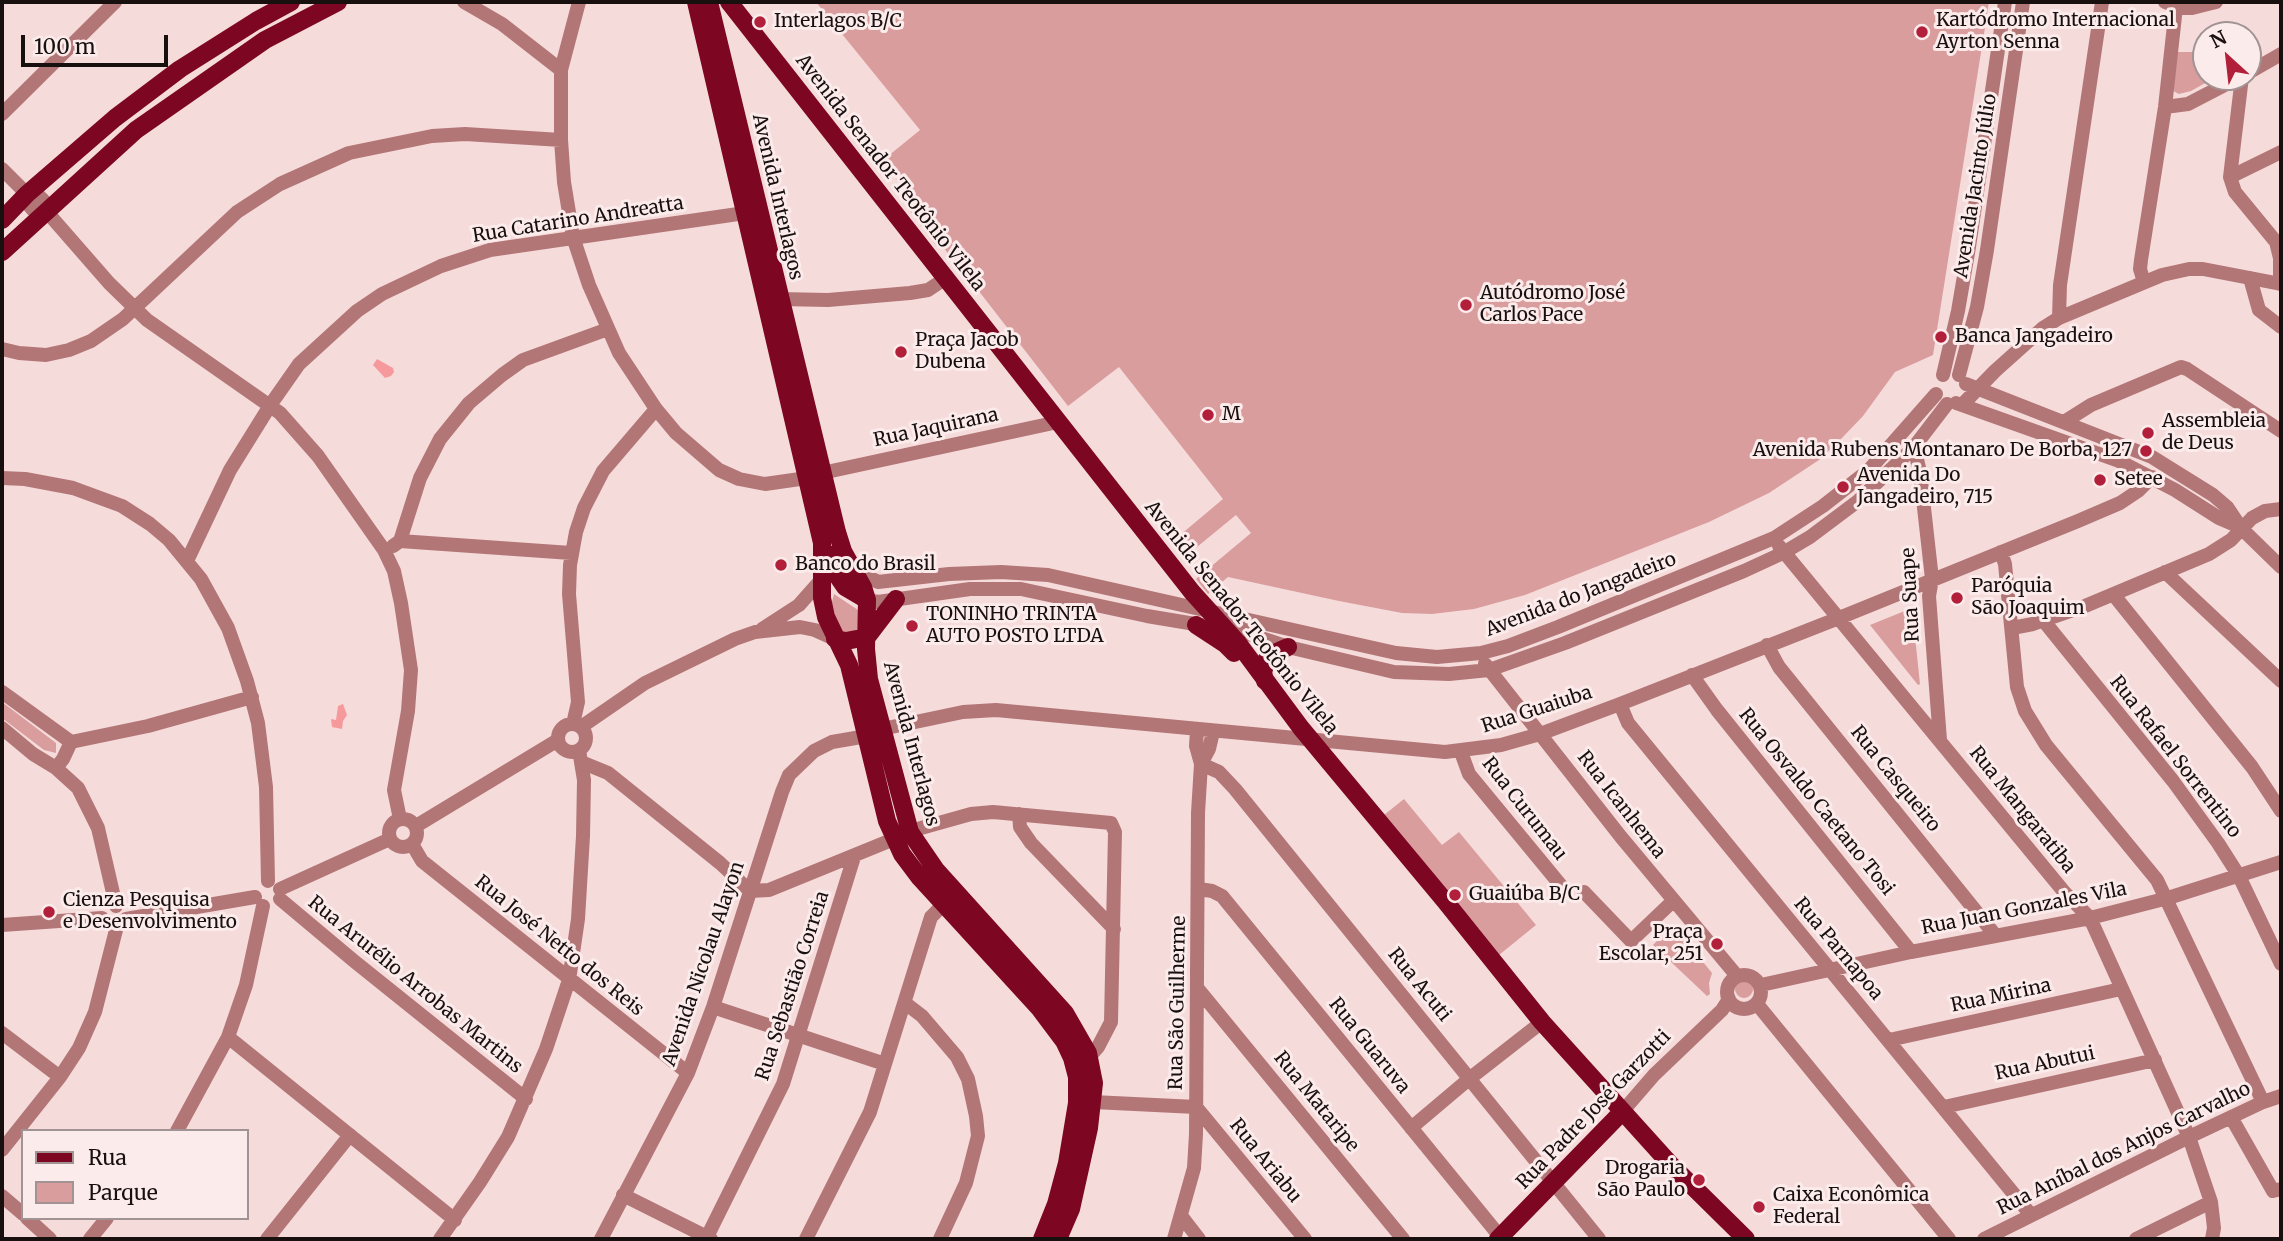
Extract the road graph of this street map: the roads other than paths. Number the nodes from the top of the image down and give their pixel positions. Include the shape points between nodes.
1 (115, 2) edge
2 (291, 2) edge
3 (338, 2) edge
4 (464, 2) edge
5 (579, 2) edge
6 (696, 2) edge
7 (709, 2) edge
8 (729, 2) edge
9 (2005, 2) edge
10 (2023, 2) edge
11 (2102, 2) edge
12 (2216, 2) edge
13 (2170, 4) edge
14 (2281, 54) edge
15 (2262, 65) edge
16 (561, 70) junction
17 (2214, 91) edge
18 (2240, 91) edge
19 (2165, 107) junction
20 (2, 114) edge
21 (561, 140) junction
22 (2281, 152) edge
23 (2, 169) edge
24 (2231, 177) junction
25 (27, 194) junction
26 (47, 212) junction
27 (745, 213) junction
28 (2, 220) edge
29 (573, 237) junction
30 (2, 253) edge
31 (946, 278) junction
32 (2250, 278) junction
33 (2144, 282) junction
34 (2281, 284) edge
35 (779, 299) junction
36 (134, 307) junction
37 (2059, 318) junction
38 (2281, 327) edge
39 (608, 330) junction
40 (2, 349) edge
41 (1995, 371) junction
42 (1943, 375) junction
43 (1966, 381) junction
44 (1951, 402) junction
45 (271, 404) junction
46 (656, 409) junction
47 (1058, 422) junction
48 (2064, 422) junction
49 (2281, 431) edge
50 (1914, 447) junction
51 (815, 475) junction
52 (2152, 477) junction
53 (2, 478) edge
54 (2281, 509) edge
55 (2241, 528) junction
56 (1774, 538) junction
57 (400, 541) junction
58 (822, 543) junction
59 (384, 550) junction
60 (2001, 552) junction
61 (571, 553) junction
62 (1783, 553) junction
63 (187, 561) junction
64 (2281, 567) edge
65 (853, 569) junction
66 (2165, 572) junction
67 (949, 574) junction
68 (822, 579) junction
69 (1932, 579) junction
70 (951, 591) junction
71 (2113, 594) junction
72 (896, 599) junction
73 (867, 600) junction
74 (1202, 618) junction
75 (1839, 618) junction
76 (2043, 621) junction
77 (2012, 628) junction
78 (1225, 629) junction
79 (755, 632) junction
80 (867, 637) junction
81 (835, 639) junction
82 (1767, 645) junction
83 (1288, 647) junction
84 (1481, 653) junction
85 (1489, 670) junction
86 (1692, 675) junction
87 (1265, 681) junction
88 (2281, 681) edge
89 (2, 692) edge
90 (252, 697) junction
91 (1620, 704) junction
92 (577, 726) junction
93 (1197, 730) junction
94 (874, 732) junction
95 (1213, 732) junction
96 (3, 733) edge
97 (1540, 734) junction
98 (1309, 738) junction
99 (558, 740) junction
100 (1940, 741) junction
101 (71, 743) junction
102 (1461, 752) junction
103 (580, 756) junction
104 (1201, 764) junction
105 (56, 768) junction
106 (2281, 811) edge
107 (1019, 814) junction
108 (400, 819) junction
109 (416, 826) junction
110 (902, 836) junction
111 (390, 838) junction
112 (412, 844) junction
113 (854, 857) junction
114 (2281, 862) edge
115 (2239, 876) junction
116 (1563, 888) dead end
117 (1199, 889) junction
118 (276, 890) junction
119 (750, 891) junction
120 (1584, 892) dead end
121 (2168, 898) junction
122 (259, 901) junction
123 (1673, 901) junction
124 (943, 905) junction
125 (116, 906) junction
126 (102, 918) junction
127 (2090, 918) junction
128 (126, 919) junction
129 (2, 925) edge
130 (1114, 929) junction
131 (116, 930) junction
132 (1995, 935) junction
133 (1911, 952) junction
134 (2281, 964) edge
135 (1831, 971) junction
136 (1737, 976) junction
137 (569, 980) junction
138 (1198, 989) junction
139 (2121, 989) junction
140 (1763, 991) junction
141 (905, 1003) junction
142 (1729, 1006) junction
143 (713, 1007) junction
144 (1542, 1022) junction
145 (2, 1033) edge
146 (799, 1034) junction
147 (228, 1037) junction
148 (1889, 1040) junction
149 (2, 1044) edge
150 (1089, 1057) junction
151 (2155, 1060) junction
152 (885, 1064) junction
153 (688, 1073) junction
154 (1469, 1079) junction
155 (57, 1081) junction
156 (2281, 1096) edge
157 (526, 1099) junction
158 (1093, 1102) junction
159 (2263, 1102) junction
160 (1196, 1107) junction
161 (1944, 1107) junction
162 (1622, 1112) junction
163 (2231, 1117) junction
164 (1411, 1128) junction
165 (178, 1129) edge
166 (350, 1135) junction
167 (2189, 1137) junction
168 (2, 1150) edge
169 (1553, 1183) junction
170 (2281, 1189) edge
171 (623, 1195) junction
172 (2, 1196) edge
173 (2211, 1202) junction
174 (21, 1212) edge
175 (2031, 1215) junction
176 (1182, 1217) junction
177 (29, 1220) edge
178 (105, 1220) edge
179 (455, 1220) junction
180 (709, 1238) edge
181 (1500, 1238) edge
182 (50, 1239) edge
183 (90, 1239) edge
184 (267, 1239) edge
185 (440, 1239) edge
186 (601, 1239) edge
187 (806, 1239) edge
188 (940, 1239) edge
189 (1042, 1239) edge
190 (1058, 1239) edge
191 (1174, 1239) edge
192 (1199, 1239) edge
193 (1305, 1239) edge
194 (1403, 1239) edge
195 (1599, 1239) edge
196 (1746, 1239) edge
197 (1949, 1239) edge
198 (1984, 1239) edge
199 (2136, 1239) edge
200 (2212, 1239) edge

1 - 20 street
2 - 25 main road via 180,69
3 - 26 main road via 265,40 194,88 136,130
4 - 16 street via 502,24
5 - 16 street, Rua Jaquirana
6 - 27 main road, Avenida Interlagos
7 - 35 main road, Avenida Interlagos
8 - 31 main road, Avenida Senador Teotônio Vilela
9 - 42 street, Avenida Jacinto Júlio via 1969,247
10 - 43 street, Avenida Jacinto Júlio
11 - 37 street
12 - 13 street via 2192,8
13 - 19 street
14 - 15 street
16 - 21 street, Rua Jaquirana
17 - 19 street via 2188,104
18 - 24 street
19 - 33 street via 2141,260
21 - 29 street, Rua Jaquirana
21 - 36 street via 432,136 349,153 280,184 237,212
22 - 24 street
23 - 25 street
24 - 34 street via 2235,192 2276,242
25 - 26 street via 33,210
25 - 28 main road
26 - 30 main road
26 - 36 street
27 - 29 street, Rua Catarino Andreatta
27 - 51 main road, Avenida Interlagos
29 - 39 street, Rua Jaquirana
29 - 45 street, Rua Catarino Andreatta via 490,250 441,266 382,294 299,364
31 - 35 street via 928,290 910,293
31 - 47 main road, Avenida Senador Teotônio Vilela
32 - 33 street via 2189,269
32 - 34 street
32 - 38 street via 2259,310
33 - 37 street
35 - 51 main road, Avenida Interlagos
36 - 40 street via 107,331 69,350 46,355
36 - 45 street
37 - 41 street
39 - 46 street, Rua Jaquirana
39 - 57 street via 523,360 470,403 440,439 420,478
41 - 43 street
41 - 43 street
42 - 43 street via 1951,373
42 - 44 street, Avenida Jacinto Júlio via 1937,383
43 - 44 street
43 - 48 street
44 - 50 street, Avenida do Jangadeiro
44 - 52 street
44 - 56 street, Avenida do Jangadeiro via 1823,506
45 - 59 street via 318,456
45 - 63 street, Rua Catarino Andreatta via 230,470
46 - 51 street, Rua Jaquirana via 719,470 765,484
46 - 61 street via 603,471 584,509
47 - 51 street, Rua Jaquirana
47 - 74 main road, Avenida Senador Teotônio Vilela
48 - 49 street via 2091,405 2181,367
48 - 55 street via 2119,442 2181,474 2227,507
50 - 62 street, Avenida do Jangadeiro via 1858,501
50 - 69 street, Rua Suape
51 - 58 main road, Avenida Interlagos
51 - 65 main road, Avenida Interlagos
52 - 55 street
52 - 60 street, Rua Guaiuba via 2120,503
53 - 63 street via 73,488 122,506 169,540
54 - 55 street via 2265,511
55 - 64 street
55 - 66 street via 2221,547
56 - 62 street, Rua Mangaratiba
56 - 84 street, Avenida do Jangadeiro via 1558,627
57 - 59 street
57 - 61 street
58 - 68 main road, Avenida Interlagos
58 - 73 main road via 845,587
59 - 108 street via 399,593 411,670 394,790
60 - 69 street, Rua Guaiuba
60 - 77 street
61 - 92 street
62 - 75 street, Rua Mangaratiba
62 - 85 street, Avenida do Jangadeiro
63 - 90 street via 225,620
65 - 67 street, Avenida do Jangadeiro via 878,582
65 - 73 main road, Avenida Interlagos
66 - 71 street
66 - 88 street
67 - 70 street
67 - 74 street, Avenida do Jangadeiro via 1048,575
68 - 79 street via 799,605
68 - 81 main road, Avenida Interlagos via 825,617
69 - 75 street, Rua Guaiuba
69 - 100 street, Rua Suape
70 - 72 street, Avenida do Jangadeiro
70 - 74 street, Avenida do Jangadeiro via 1021,589
71 - 76 street
71 - 106 street via 2252,767
72 - 73 street, Avenida do Jangadeiro
72 - 80 main road
73 - 80 main road, Avenida Interlagos
74 - 78 main road, Avenida Senador Teotônio Vilela
74 - 84 street, Avenida do Jangadeiro via 1396,653 1437,657
74 - 87 main road
75 - 82 street, Rua Guaiuba
75 - 100 street, Rua Mangaratiba
76 - 77 street
76 - 115 street, Rua Rafael Sorrentino via 2193,806
77 - 121 street via 2018,687 2034,727
78 - 83 street, Avenida do Jangadeiro
78 - 87 main road, Avenida Senador Teotônio Vilela
79 - 81 street via 800,628
79 - 92 street via 664,672
80 - 81 main road
80 - 94 main road, Avenida Interlagos
81 - 94 main road, Avenida Interlagos
82 - 86 street, Rua Guaiuba
82 - 132 street, Rua Casqueiro via 1779,667
83 - 85 street, Avenida do Jangadeiro via 1395,672
83 - 87 main road via 1268,656
84 - 85 street, Rua Icanhema
85 - 97 street, Rua Icanhema
86 - 91 street, Rua Guaiuba
86 - 133 street, Rua Osvaldo Caetano Tosi
87 - 98 main road, Avenida Senador Teotônio Vilela
89 - 101 street
90 - 101 street
90 - 118 street
91 - 97 street, Rua Guaiuba
91 - 135 street, Rua Parnapoa via 1628,723
92 - 99 street via 561,728
92 - 103 street via 586,739
93 - 94 street, Rua Guaiuba via 996,710 963,712
93 - 95 street, Rua Guaiuba
93 - 104 street, Rua São Guilherme
94 - 110 main road, Avenida Interlagos
94 - 119 street, Avenida Nicolau Alayon via 814,751 789,775
95 - 98 street, Rua Guaiuba
95 - 104 street, Rua São Guilherme
96 - 105 street
97 - 102 street, Rua Guaiuba
97 - 123 street, Rua Icanhema
98 - 102 street, Rua Guaiuba
98 - 144 main road, Avenida Senador Teotônio Vilela
99 - 103 street via 564,750
99 - 109 street
100 - 127 street, Rua Mangaratiba
101 - 105 street
102 - 116 street, Rua Curumau via 1469,774
103 - 119 street via 618,781
103 - 137 street via 584,780 581,888
104 - 117 street, Rua São Guilherme
104 - 154 street, Rua Acuti via 1219,772 1235,789
105 - 125 street via 78,788 98,828
107 - 110 street via 971,814
107 - 130 street via 1020,827 1031,842
107 - 130 street via 1113,825
108 - 109 street
108 - 111 street via 390,827
109 - 112 street
110 - 113 street
110 - 124 main road, Avenida Interlagos via 908,862
110 - 150 main road, Avenida Interlagos via 1065,1013
111 - 112 street via 400,847
111 - 118 street
112 - 137 street, Rua José Netto dos Reis via 422,861
113 - 119 street via 769,890
113 - 146 street, Rua Sebastião Correia
114 - 115 street, Rua Juan Gonzales Vila
115 - 121 street, Rua Juan Gonzales Vila
115 - 134 street, Rua Rafael Sorrentino
117 - 138 street, Rua São Guilherme
117 - 164 street, Rua Guaruva via 1222,896
118 - 122 street via 273,906
118 - 122 street via 260,884
118 - 157 street, Rua Arurélio Arrobas Martins via 354,961
119 - 143 street, Avenida Nicolau Alayon
120 - 123 street via 1631,941
121 - 127 street, Rua Juan Gonzales Vila
121 - 159 street
122 - 128 street
122 - 147 street via 246,985
123 - 136 street, Rua Icanhema
124 - 141 street via 931,917
124 - 189 main road, Avenida Interlagos via 1040,1009 1072,1058 1077,1103 1056,1204
125 - 126 street via 108,908
125 - 128 street
126 - 129 street
126 - 131 street via 107,928
127 - 132 street, Rua Juan Gonzales Vila
127 - 139 street, Rua Mangaratiba
128 - 131 street
130 - 150 street via 1111,1022
131 - 155 street via 90,1025
132 - 133 street, Rua Juan Gonzales Vila
133 - 135 street, Rua Juan Gonzales Vila
135 - 140 street, Rua Juan Gonzales Vila
135 - 148 street, Rua Parnapoa
136 - 140 street via 1751,975
136 - 142 street via 1729,984
137 - 153 street, Rua José Netto dos Reis
137 - 157 street
138 - 160 street, Rua São Guilherme
138 - 194 street, Rua Mataripe
139 - 148 street, Rua Mirina
139 - 151 street, Rua Mangaratiba
140 - 142 street via 1747,1009
140 - 197 street
141 - 152 street
141 - 188 street via 957,1057 968,1079 976,1116 978,1136 966,1183
142 - 162 street, Rua Padre José Garzotti via 1654,1075
143 - 146 street
143 - 153 street, Avenida Nicolau Alayon
144 - 154 street
144 - 162 main road, Avenida Senador Teotônio Vilela
145 - 155 street
146 - 152 street
146 - 180 street, Rua Sebastião Correia via 783,1084
147 - 165 street
147 - 166 street
148 - 161 street, Rua Parnapoa
149 - 155 street
150 - 158 main road, Avenida Interlagos
151 - 161 street, Rua Abutui
151 - 167 street, Rua Mangaratiba
152 - 187 street via 864,1126
153 - 171 street, Avenida Nicolau Alayon
154 - 164 street
154 - 169 street, Rua Acuti
155 - 168 street
156 - 159 street, Rua Aníbal dos Anjos Carvalho
157 - 179 street via 508,1138
158 - 160 street
158 - 190 main road, Avenida Interlagos via 1080,1175
159 - 163 street, Rua Aníbal dos Anjos Carvalho
160 - 176 street, Rua São Guilherme via 1194,1168
160 - 193 street, Rua Ariabu
161 - 175 street, Rua Parnapoa
162 - 169 main road, Rua Padre José Garzotti
162 - 196 main road, Avenida Senador Teotônio Vilela
163 - 167 street, Rua Aníbal dos Anjos Carvalho
163 - 170 street via 2273,1192
164 - 181 street, Rua Guaruva
166 - 179 street
166 - 184 street
167 - 173 street, Rua Mangaratiba
167 - 175 street, Rua Aníbal dos Anjos Carvalho
169 - 181 main road, Rua Padre José Garzotti
169 - 195 street, Rua Acuti
171 - 180 street
171 - 186 street, Avenida Nicolau Alayon
172 - 174 street
173 - 199 street
173 - 200 street, Rua Mangaratiba
175 - 198 street, Rua Aníbal dos Anjos Carvalho
176 - 191 street, Rua São Guilherme
176 - 192 street
177 - 182 street
178 - 183 street
179 - 185 street

